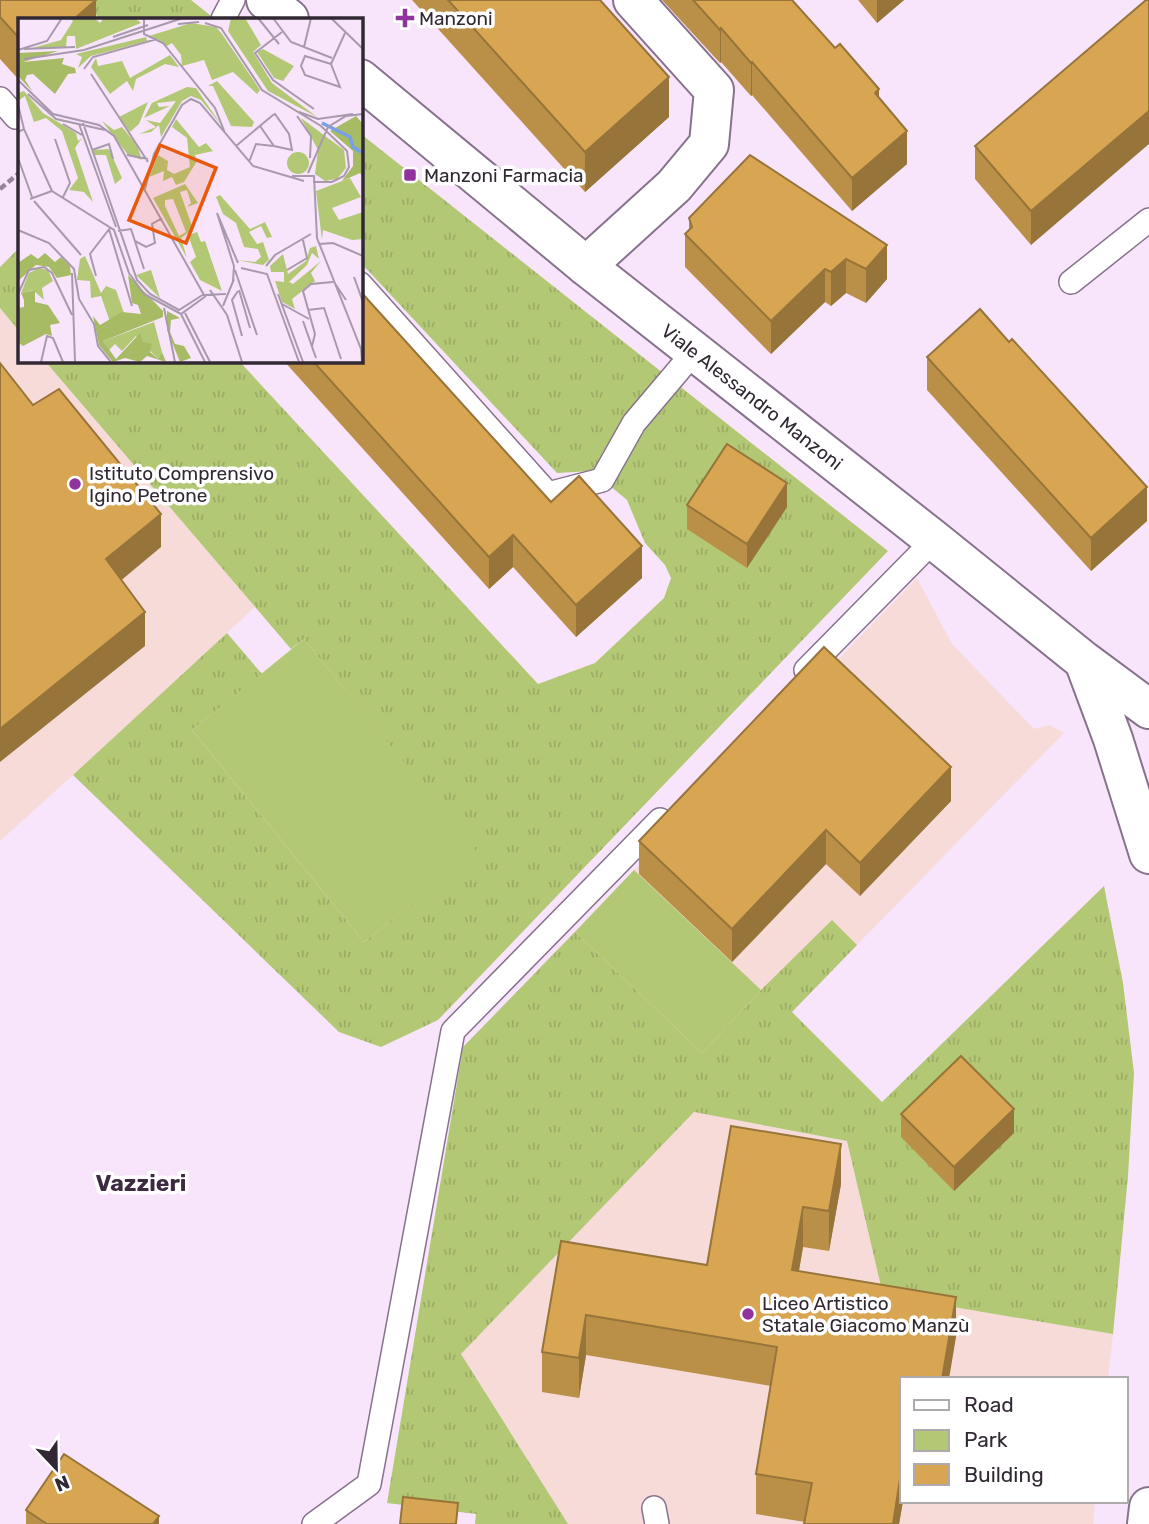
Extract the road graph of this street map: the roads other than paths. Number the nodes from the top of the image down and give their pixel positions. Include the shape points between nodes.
1 (233, 0) edge
2 (266, 0) edge
3 (633, 0) edge
4 (224, 18) edge
5 (288, 18) edge
6 (362, 81) edge
7 (0, 99) edge
8 (16, 117) dead end
9 (1149, 220) edge
10 (586, 266) junction
11 (1071, 282) dead end
12 (362, 286) edge
13 (694, 352) junction
14 (933, 540) junction
15 (1084, 661) junction
16 (794, 682) edge
17 (1149, 709) edge
18 (678, 802) edge
19 (1149, 854) edge
20 (1149, 1507) edge
21 (314, 1524) edge
22 (1147, 1524) edge

1 - 4 lane
2 - 5 street
3 - 10 street via 714,90 709,144 674,186
6 - 10 street, Viale Alessandro Manzoni
7 - 8 lane
9 - 11 lane
10 - 13 street, Viale Alessandro Manzoni
12 - 13 lane via 548,495 602,480 634,423
13 - 14 street, Viale Alessandro Manzoni
14 - 15 street, Viale Alessandro Manzoni
14 - 16 lane
15 - 17 street, Viale Alessandro Manzoni
15 - 19 street
18 - 21 lane via 453,1031 369,1484
20 - 22 street

